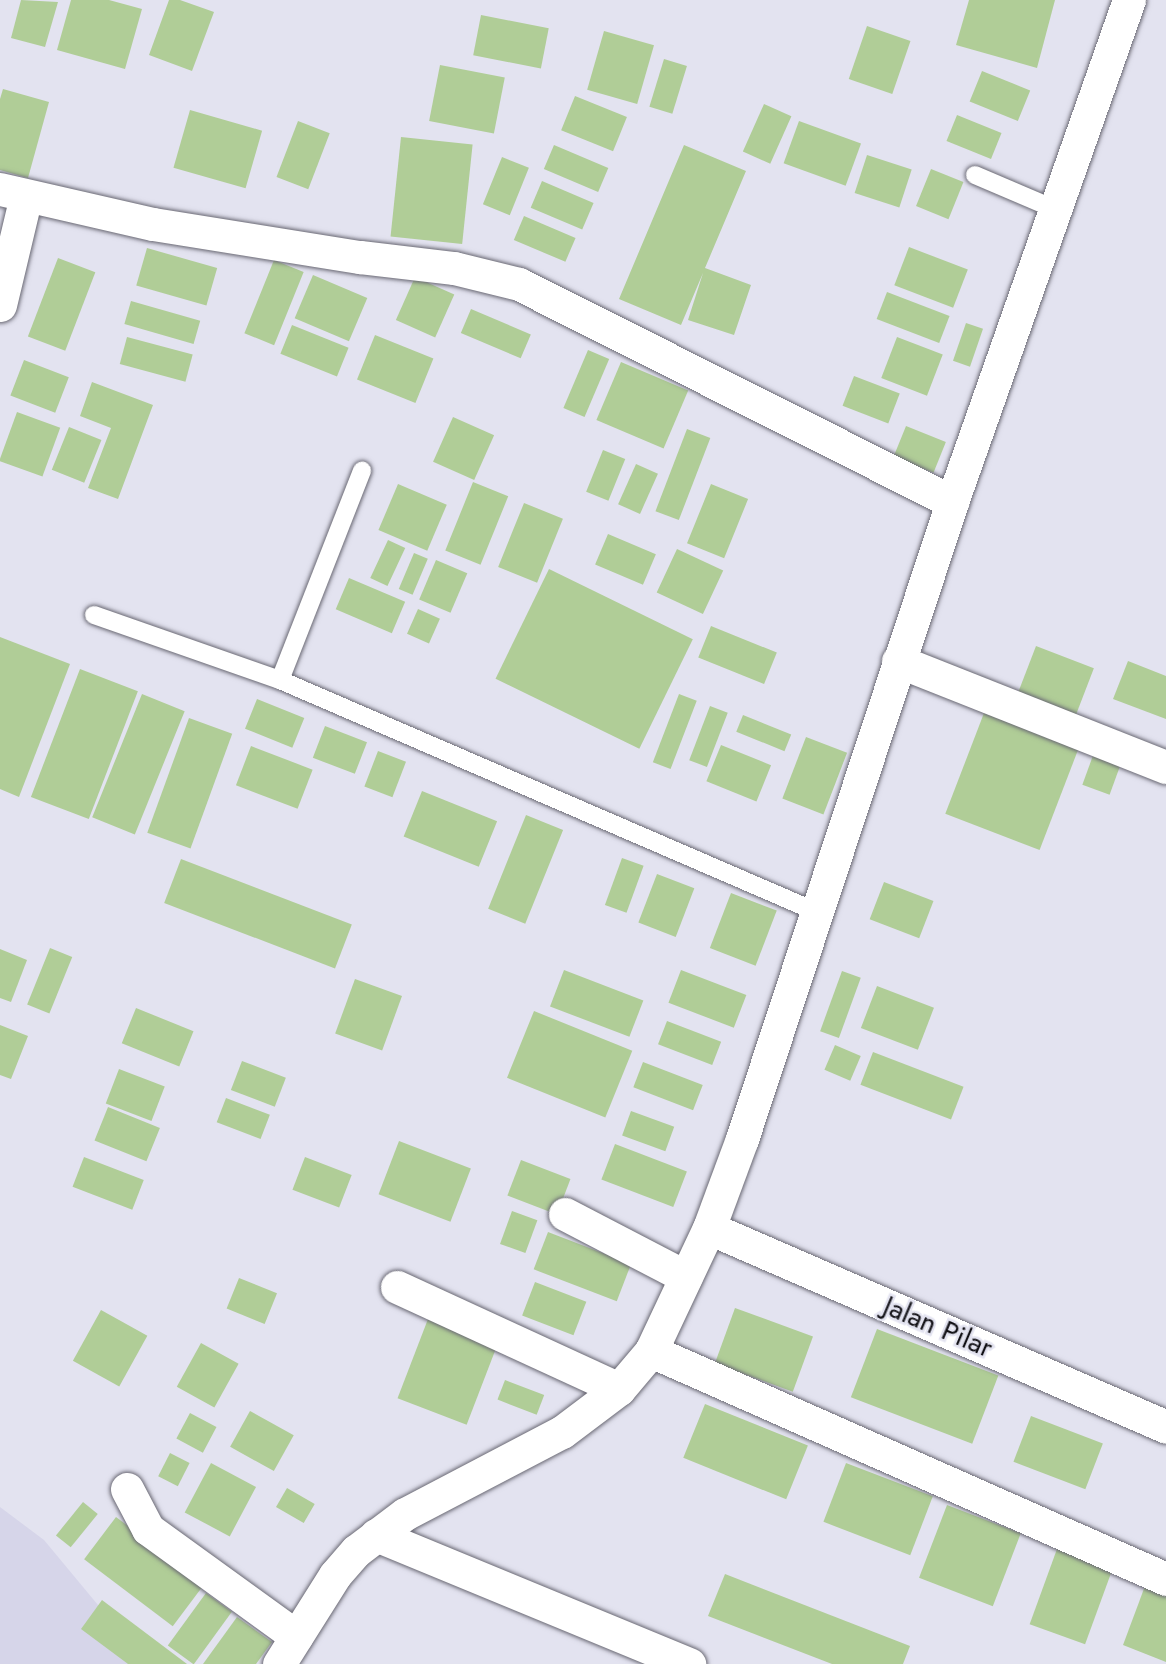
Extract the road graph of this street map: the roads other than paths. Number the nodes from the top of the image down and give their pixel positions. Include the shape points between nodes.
1 (1129, 0) edge
2 (975, 175) dead end
3 (13, 193) edge
4 (1057, 210) junction
5 (0, 305) edge
6 (362, 471) dead end
7 (952, 502) junction
8 (94, 615) dead end
9 (898, 661) junction
10 (280, 680) junction
11 (1166, 767) edge
12 (817, 912) junction
13 (565, 1214) dead end
14 (709, 1228) junction
15 (686, 1277) junction
16 (397, 1287) dead end
17 (651, 1351) junction
18 (619, 1390) junction
19 (1166, 1427) edge
20 (127, 1489) dead end
21 (376, 1535) junction
22 (1166, 1579) edge
23 (296, 1636) junction
24 (279, 1664) edge
25 (689, 1664) edge

1 - 4 street
2 - 4 lane
3 - 5 street
3 - 7 street via 153,224 454,268 519,284
4 - 7 street
6 - 10 lane
7 - 9 street
8 - 10 lane
9 - 11 street
9 - 12 street
10 - 12 lane
12 - 14 street
13 - 15 street
14 - 15 street
14 - 19 street, Jalan Pilar
15 - 17 street
16 - 18 street
17 - 18 street
17 - 22 street
18 - 21 street via 536,1448 405,1514
20 - 23 street via 148,1529
21 - 23 street via 345,1562
21 - 25 street
23 - 24 street

